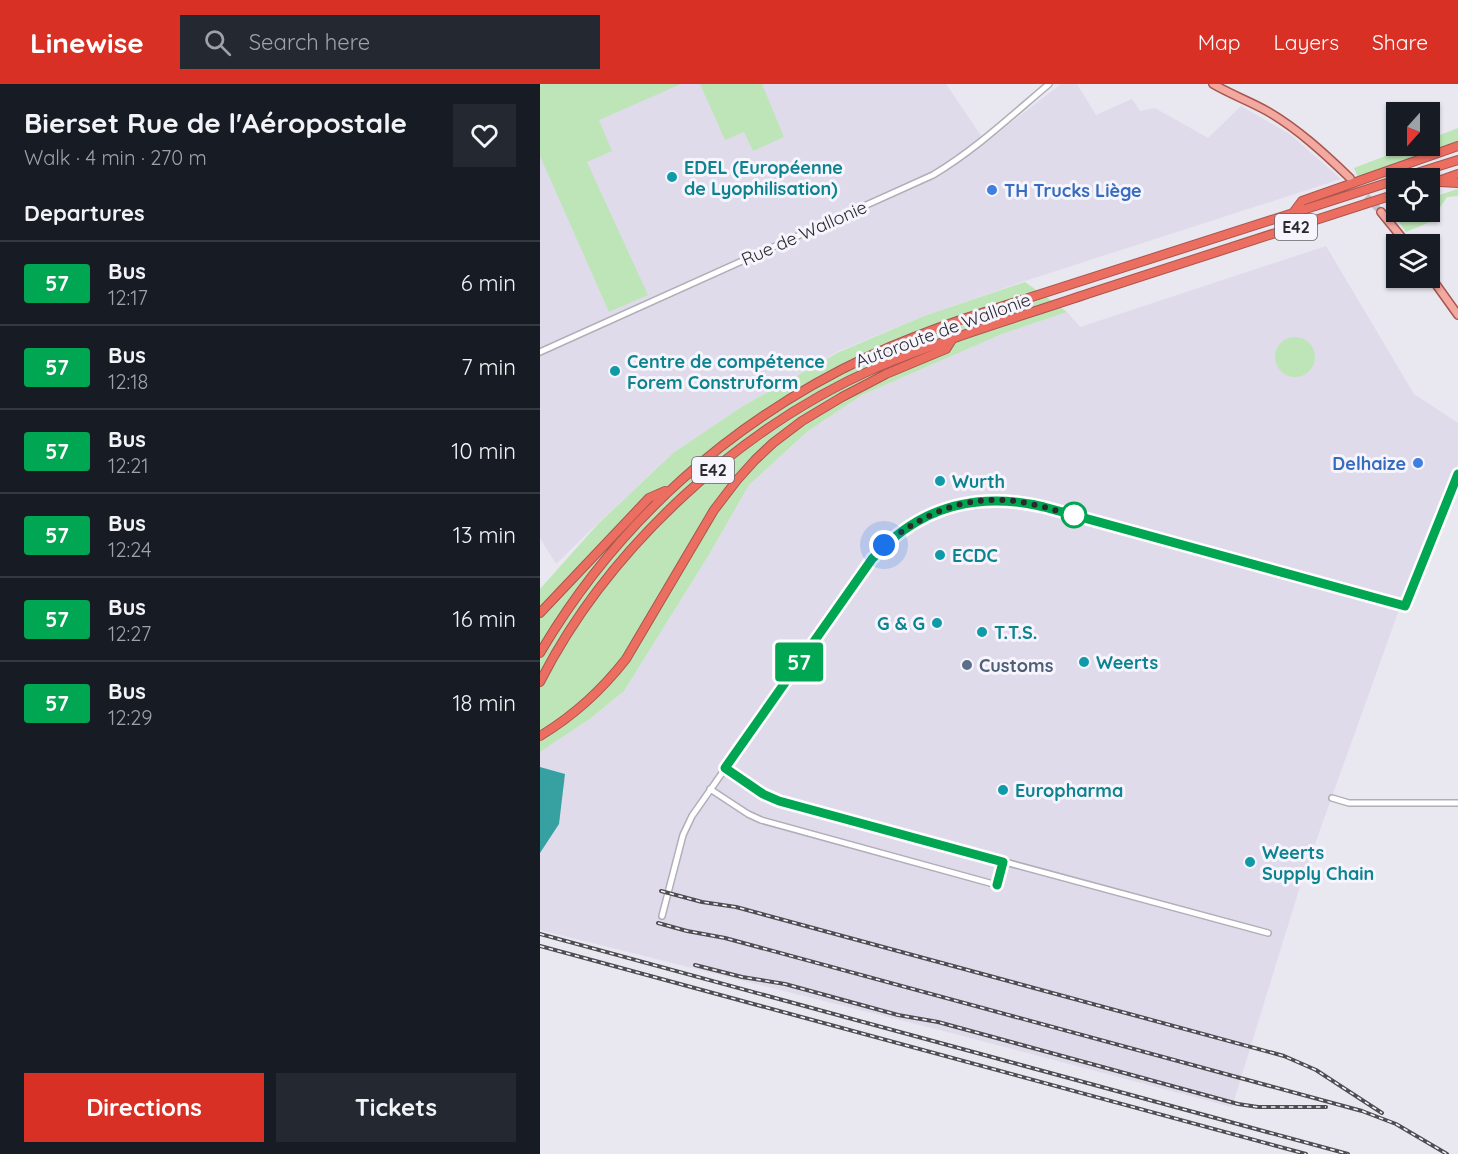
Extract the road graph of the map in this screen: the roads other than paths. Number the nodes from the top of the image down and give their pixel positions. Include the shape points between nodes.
1 (1048, 84) edge
2 (1213, 84) edge
3 (1458, 146) edge
4 (1458, 160) edge
5 (1433, 168) edge
6 (1458, 174) edge
7 (1350, 178) tunnel mouth
8 (1440, 180) edge
9 (1386, 183) edge
10 (1440, 183) edge
11 (1458, 183) edge
12 (1386, 197) edge
13 (1381, 212) tunnel mouth
14 (1292, 214) junction
15 (1399, 234) edge
16 (1439, 288) edge
17 (1458, 315) edge
18 (953, 338) junction
19 (540, 352) edge
20 (1458, 474) edge
21 (673, 487) junction
22 (540, 613) edge
23 (540, 653) edge
24 (540, 682) edge
25 (540, 736) edge
26 (725, 768) junction
27 (710, 789) junction
28 (1332, 798) dead end
29 (1458, 803) edge
30 (1003, 862) junction
31 (662, 916) dead end
32 (1268, 933) dead end

1 - 19 street, Rue de Wallonie via 987,138 933,176
2 - 7 main road via 1297,130
3 - 14 highway via 1302,201
4 - 5 highway, Autoroute de Wallonie / E42
6 - 8 highway
9 - 14 highway, Autoroute de Wallonie / E42
10 - 11 highway
12 - 18 highway, Autoroute de Wallonie / E42
13 - 15 main road
14 - 21 highway, Autoroute de Wallonie / E42 via 963,319 870,355 783,402 725,443
16 - 17 main road
18 - 24 highway, Autoroute de Wallonie / E42 via 876,368 818,398 762,433 707,475 616,569 578,620
18 - 25 highway via 946,349 842,397 767,448 714,510 626,659 580,709
20 - 26 street via 1405,606 1026,503 985,501 938,511 901,531 872,559
21 - 22 highway via 649,498
21 - 23 highway, Autoroute de Wallonie / E42 via 605,559
26 - 27 street
26 - 30 street via 779,801
27 - 30 street via 761,820 997,885
27 - 31 street via 687,825
28 - 29 street via 1349,803
30 - 32 street

